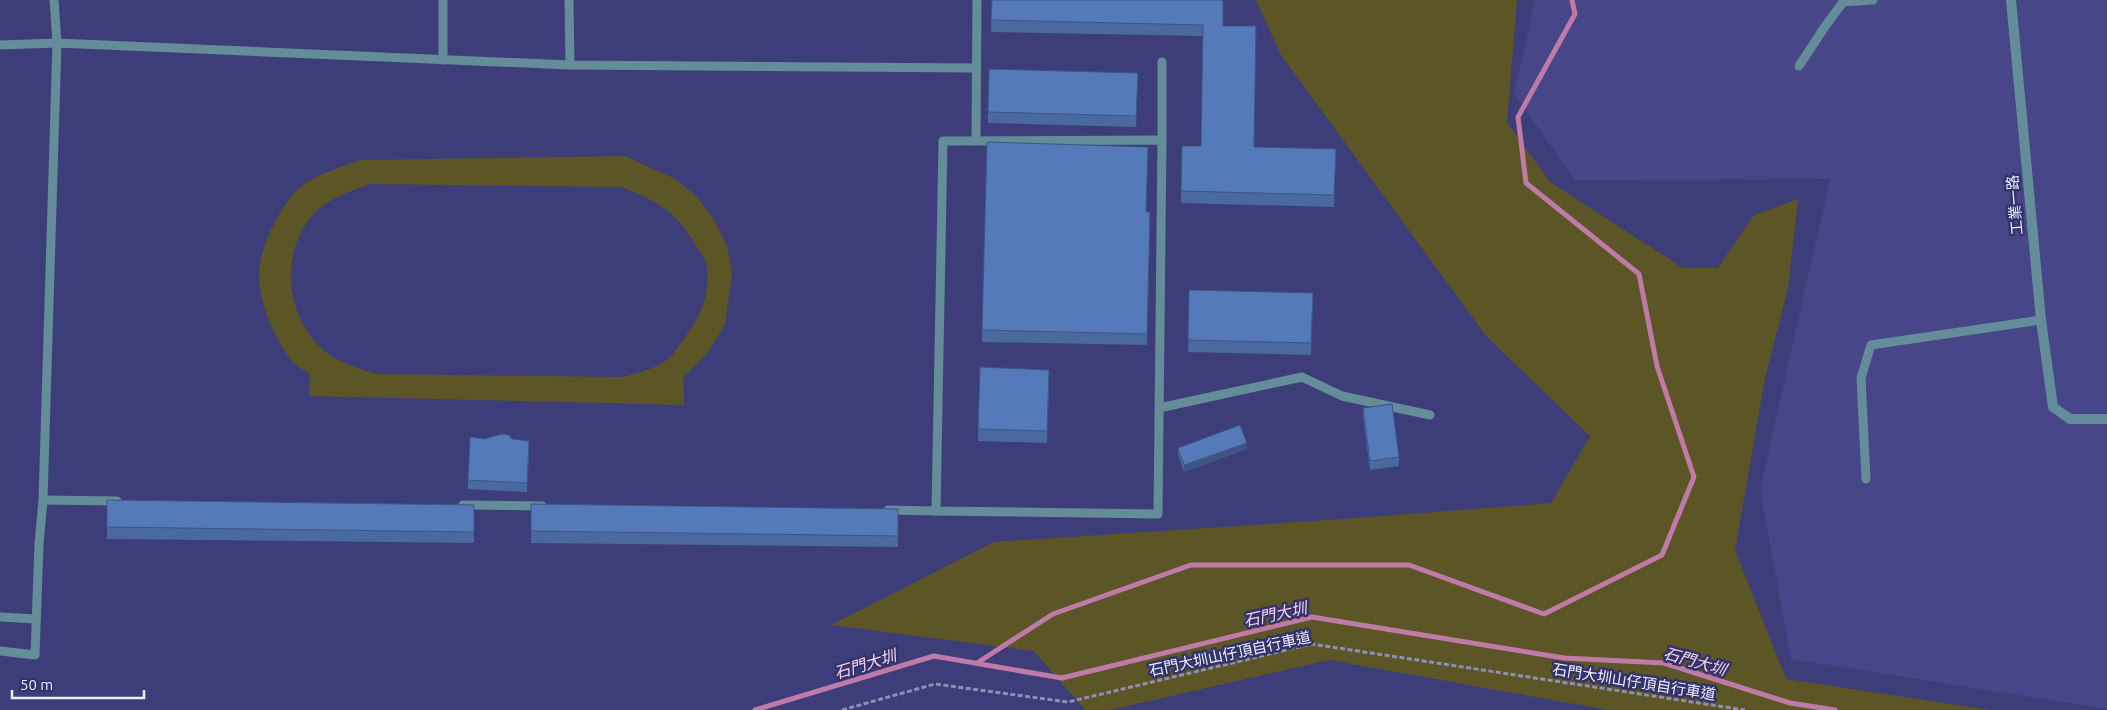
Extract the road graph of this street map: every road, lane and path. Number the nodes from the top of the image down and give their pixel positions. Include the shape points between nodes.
1 (54, 0) edge
2 (443, 0) edge
3 (569, 0) edge
4 (976, 0) edge
5 (1873, 0) edge
6 (2011, 0) edge
7 (57, 43) junction
8 (0, 45) edge
9 (443, 60) junction
10 (1162, 62) dead end
11 (570, 65) junction
12 (1799, 66) dead end
13 (976, 68) junction
14 (976, 140) junction
15 (1162, 140) junction
16 (2041, 320) junction
17 (1159, 408) junction
18 (1430, 415) dead end
19 (2107, 420) edge
20 (1866, 479) dead end
21 (43, 500) junction
22 (122, 501) edge
23 (450, 505) edge
24 (549, 506) edge
25 (876, 510) edge
26 (936, 511) junction
27 (0, 617) edge
28 (36, 619) junction
29 (0, 651) edge
30 (842, 710) edge
31 (1745, 710) edge

1 - 7 lane
2 - 9 lane
3 - 11 lane
4 - 13 lane
5 - 12 lane via 1843,2
6 - 16 street, 工業一路
7 - 8 lane
7 - 9 lane
7 - 21 lane
9 - 11 lane
10 - 15 lane
11 - 13 lane
13 - 14 lane
14 - 15 lane
14 - 26 lane via 943,142
15 - 17 lane
16 - 19 street, 工業一路 via 2054,407 2070,419
16 - 20 lane via 1871,345 1861,378
17 - 18 lane via 1302,377 1342,396
17 - 26 lane via 1158,514
21 - 22 lane
21 - 28 lane
23 - 24 lane
25 - 26 lane
27 - 28 lane
28 - 29 lane via 35,655
30 - 31 path, 石門大圳山仔頂自行車道 via 935,684 1068,702 1312,644

